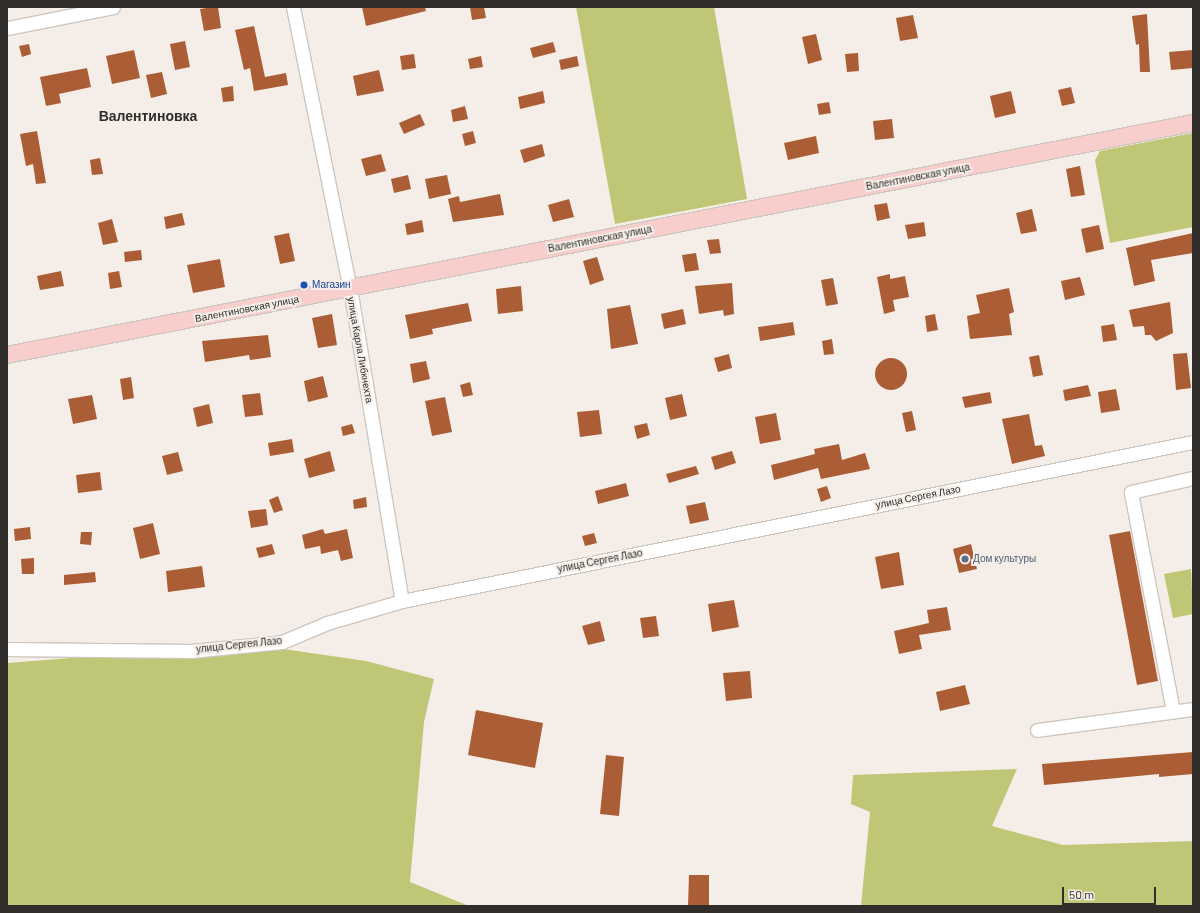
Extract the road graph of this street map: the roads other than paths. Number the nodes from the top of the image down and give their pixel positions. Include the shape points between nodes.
1 (113, 7) edge
2 (293, 7) edge
3 (7, 28) edge
4 (1193, 123) edge
5 (350, 289) junction
6 (7, 355) edge
7 (1193, 442) edge
8 (1193, 478) edge
9 (402, 601) junction
10 (7, 649) edge
11 (1193, 709) edge
12 (1173, 711) junction
13 (1037, 730) dead end

1 - 3 street
2 - 5 street, улица Карла Либкнехта
4 - 5 main road, Валентиновская улица
5 - 6 main road, Валентиновская улица
5 - 9 street, улица Карла Либкнехта
7 - 9 street, улица Сергея Лазо
8 - 12 street via 1131,492
9 - 10 street, улица Сергея Лазо via 327,623 282,642 191,651
11 - 12 street
12 - 13 street

